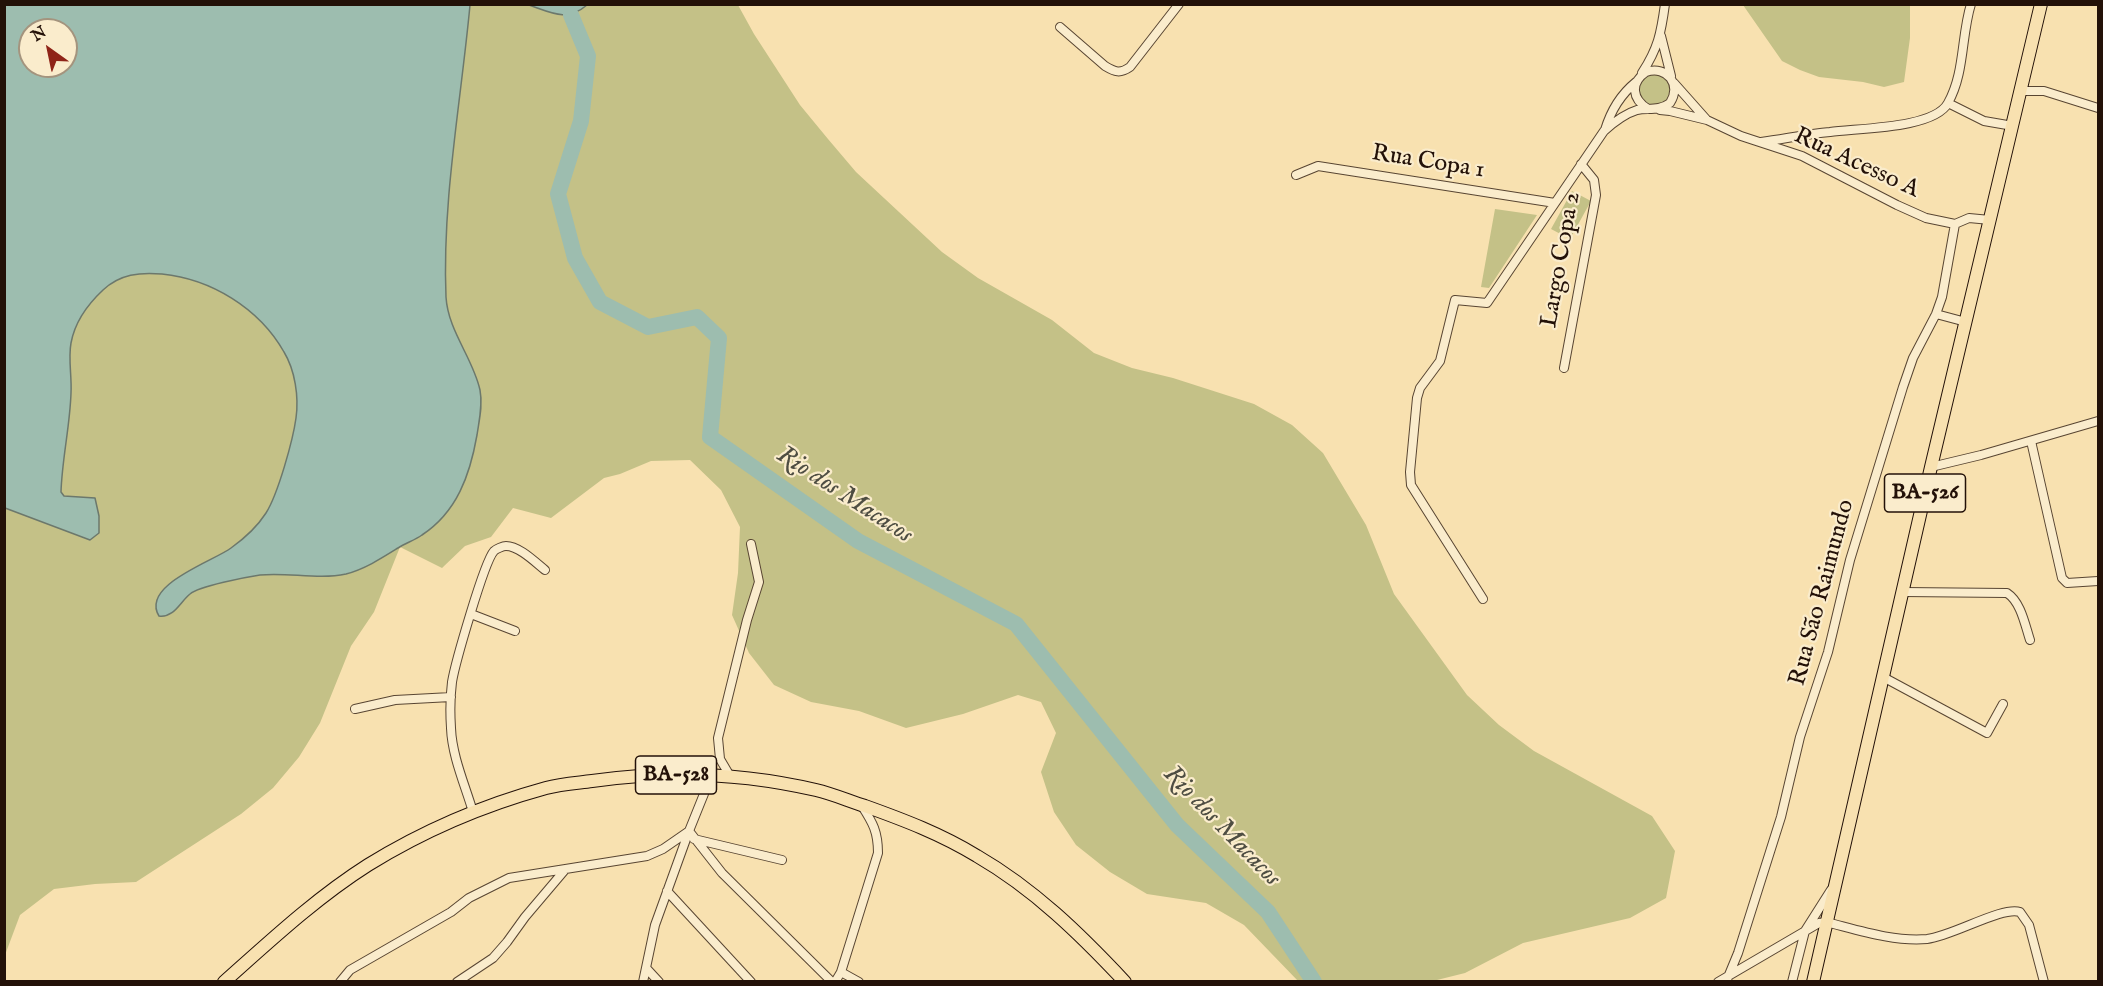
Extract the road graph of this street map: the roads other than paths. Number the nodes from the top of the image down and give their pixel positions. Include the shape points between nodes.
1 (1179, 4) edge
2 (1665, 4) edge
3 (1971, 4) edge
4 (2041, 4) edge
5 (1060, 27) dead end
6 (1661, 34) junction
7 (1638, 79) junction
8 (1673, 81) junction
9 (2021, 91) junction
10 (1948, 103) junction
11 (2098, 108) edge
12 (1652, 109) junction
13 (1707, 120) junction
14 (2013, 126) junction
15 (1604, 131) junction
16 (1760, 142) junction
17 (1581, 164) junction
18 (1296, 175) dead end
19 (1555, 203) junction
20 (1990, 220) junction
21 (1955, 224) junction
22 (1936, 314) junction
23 (1965, 322) junction
24 (1564, 368) dead end
25 (2098, 421) edge
26 (2031, 441) junction
27 (1931, 467) junction
28 (751, 544) dead end
29 (545, 570) dead end
30 (2098, 581) edge
31 (1903, 592) junction
32 (1483, 599) dead end
33 (471, 614) junction
34 (515, 631) dead end
35 (2030, 640) dead end
36 (1883, 677) junction
37 (451, 697) junction
38 (2002, 704) dead end
39 (356, 709) dead end
40 (712, 774) junction
41 (730, 776) junction
42 (862, 806) junction
43 (473, 812) junction
44 (689, 831) junction
45 (694, 839) junction
46 (782, 860) dead end
47 (564, 871) junction
48 (1836, 883) junction
49 (667, 891) junction
50 (1826, 922) junction
51 (1805, 931) junction
52 (647, 969) junction
53 (842, 972) junction
54 (1728, 978) edge
55 (340, 980) edge
56 (224, 981) edge
57 (457, 981) edge
58 (643, 981) edge
59 (659, 981) edge
60 (751, 981) edge
61 (834, 981) edge
62 (859, 981) edge
63 (1125, 981) edge
64 (1718, 981) edge
65 (1792, 981) edge
66 (1813, 981) edge
67 (2044, 981) edge

1 - 5 street via 1130,67 1121,72 1105,66
2 - 6 street
3 - 10 street via 1964,48
4 - 9 main road, BA-526
6 - 7 street
6 - 8 street
7 - 8 street via 1646,72 1660,70
7 - 12 street via 1636,98
7 - 15 street via 1612,109
8 - 12 street via 1674,97 1670,104
8 - 13 street, Rua Acesso A
9 - 11 street via 2044,91
9 - 14 main road, BA-526
10 - 14 street via 1984,121
10 - 16 street via 1937,113 1907,124
12 - 13 street, Rua Acesso A
12 - 15 street via 1624,116
13 - 16 street, Rua Acesso A
14 - 20 main road, BA-526
15 - 17 street
16 - 21 street, Rua Acesso A via 1816,162 1897,206
17 - 19 street
17 - 24 street, Largo Copa 2 via 1594,180 1596,195
18 - 19 street, Rua Copa 1 via 1318,166
19 - 32 street via 1487,303 1455,300 1440,360 1417,398 1410,478 1413,490
20 - 21 street, Rua Acesso A via 1969,218
20 - 23 main road, BA-526
21 - 22 street, Rua São Raimundo
22 - 23 street
22 - 54 street, Rua São Raimundo via 1913,358 1900,398 1850,560 1780,817
23 - 27 main road, BA-526
25 - 26 street
26 - 27 street
26 - 30 street via 2062,578 2067,583
27 - 31 main road, BA-526
28 - 41 street via 759,582 718,738 720,759
29 - 33 street via 515,548 498,549 489,560
31 - 35 street via 2007,592 2018,606
31 - 36 main road, BA-526
33 - 34 street
33 - 37 street
36 - 38 street via 1987,734
36 - 48 main road, BA-526
37 - 39 street via 395,700
37 - 43 street via 454,750
40 - 41 main road, BA-528
40 - 43 main road, BA-528 via 628,776 549,787
40 - 44 street
41 - 42 main road, BA-528 via 819,791
42 - 53 street via 874,824 878,853
42 - 63 main road, BA-528 via 930,830 1003,872 1063,918
43 - 56 main road, BA-528 via 368,865
44 - 45 street
44 - 47 street via 647,856
44 - 49 street
45 - 46 street
45 - 61 street via 723,873
47 - 55 street via 509,878 490,887 350,970
47 - 57 street via 493,958
48 - 50 main road, BA-526
48 - 51 street
49 - 52 street via 655,925
49 - 60 street
50 - 51 street
50 - 66 main road, BA-526
50 - 67 street via 1887,936 1927,939 2015,910 2029,925
51 - 54 street
51 - 65 street
52 - 58 street
52 - 59 street
53 - 61 street
53 - 62 street
54 - 64 street

